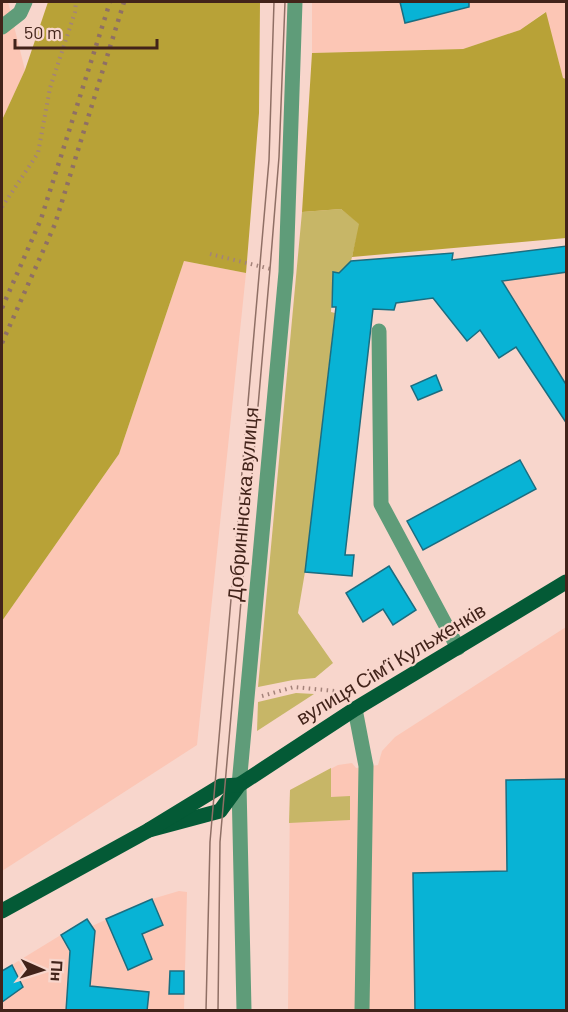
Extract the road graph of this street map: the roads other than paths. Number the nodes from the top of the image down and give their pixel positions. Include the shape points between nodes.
1 (295, 2) edge
2 (23, 7) edge
3 (2, 27) edge
4 (379, 332) dead end
5 (567, 582) edge
6 (458, 648) junction
7 (355, 708) junction
8 (239, 784) junction
9 (149, 830) junction
10 (2, 912) edge
11 (244, 1011) edge
12 (362, 1011) edge

1 - 8 street, Добринінська вулиця via 286,272
2 - 3 street
4 - 6 street via 381,504
5 - 6 main road, вулиця Сімʼї Кульженків
6 - 7 main road, вулиця Сімʼї Кульженків
7 - 8 main road, вулиця Сімʼї Кульженків
7 - 12 street via 366,766
8 - 9 main road via 221,786
8 - 9 main road via 220,811
8 - 11 street, Добринінська вулиця
9 - 10 main road

